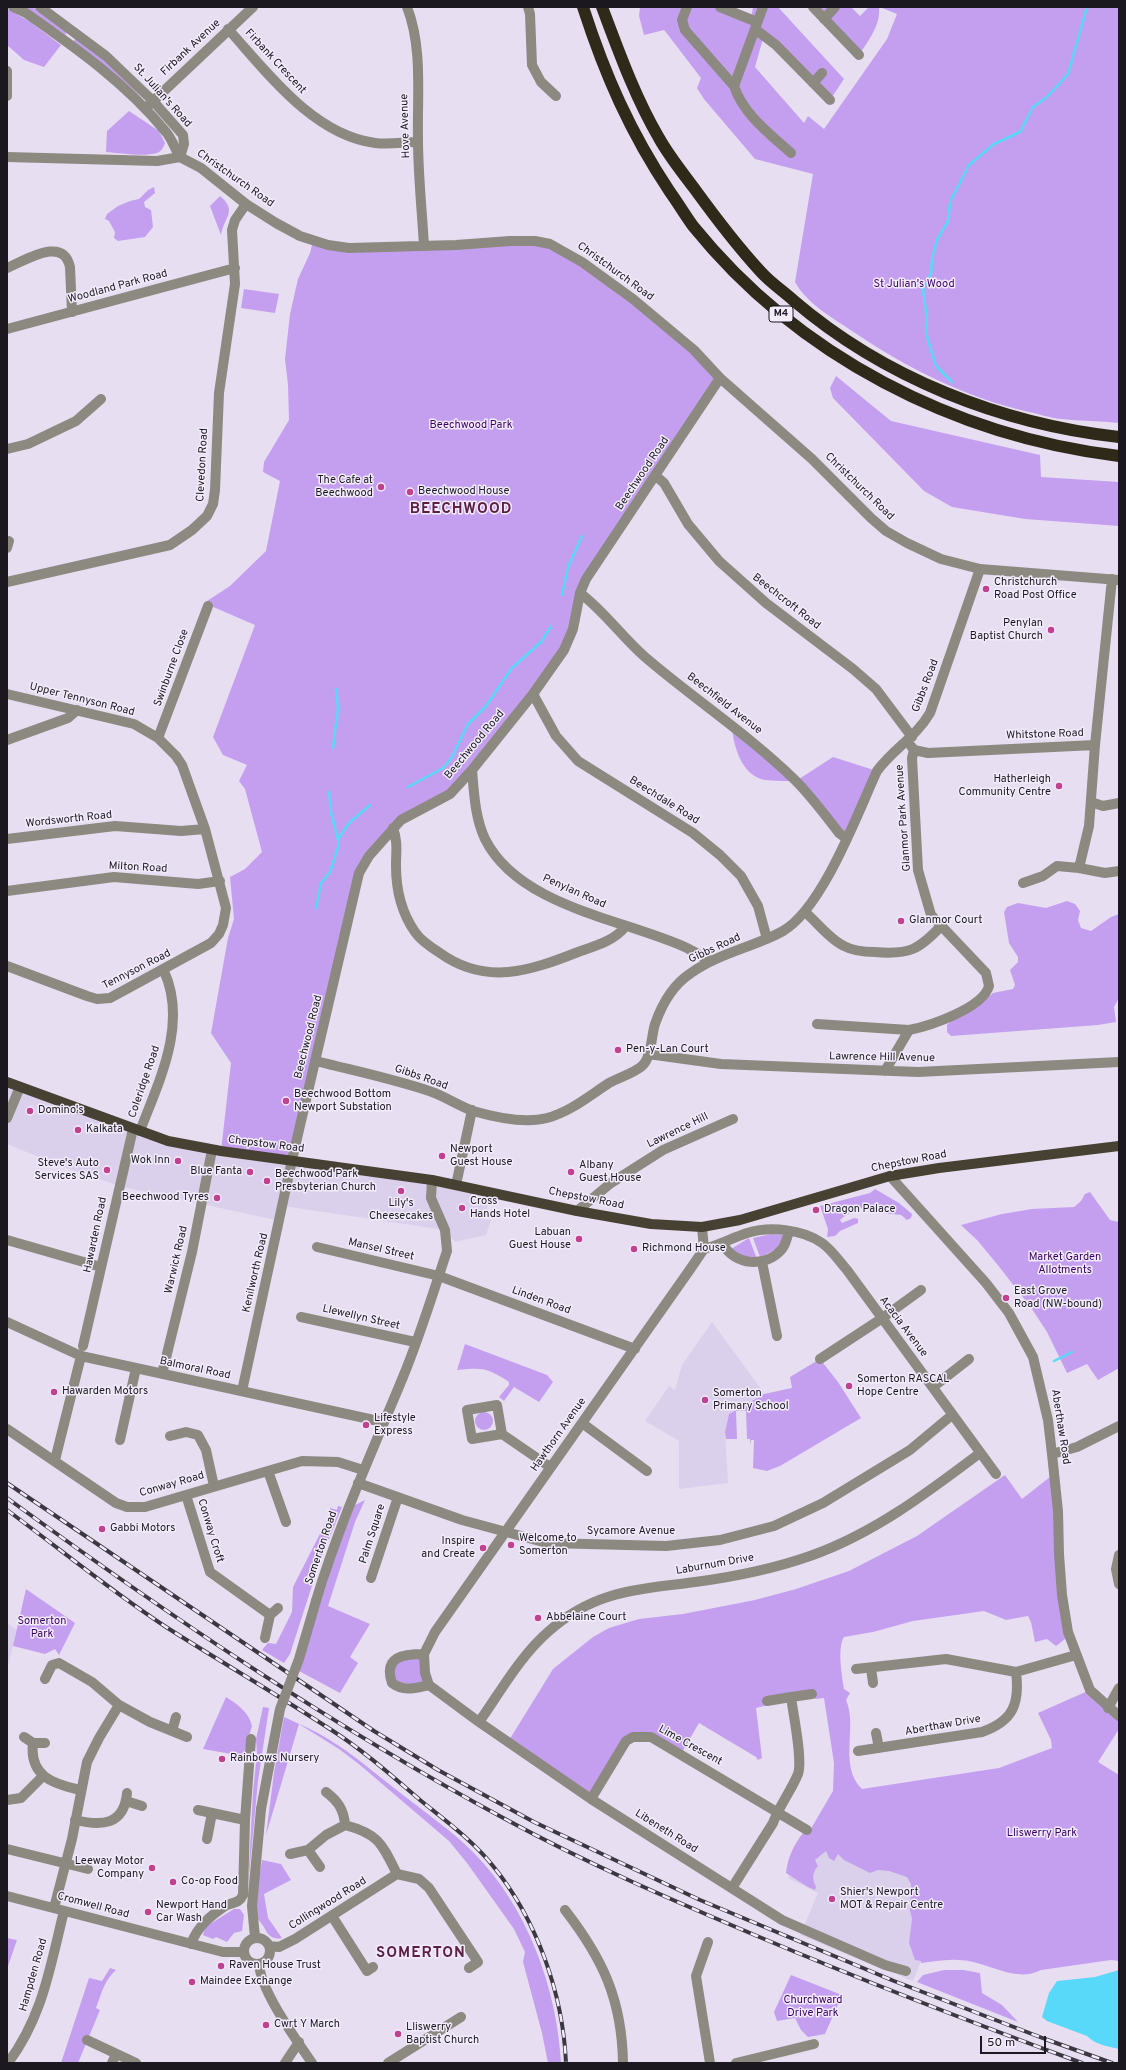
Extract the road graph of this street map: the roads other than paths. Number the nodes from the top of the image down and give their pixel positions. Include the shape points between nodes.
1 (13, 7) edge
2 (40, 7) edge
3 (253, 7) edge
4 (407, 7) edge
5 (528, 7) edge
6 (583, 7) edge
7 (602, 7) edge
8 (687, 7) edge
9 (720, 7) edge
10 (763, 7) edge
11 (812, 7) edge
12 (835, 7) edge
13 (824, 19) junction
14 (756, 25) junction
15 (228, 29) junction
16 (72, 30) junction
17 (65, 41) junction
18 (859, 55) dead end
19 (7, 71) edge
20 (822, 73) dead end
21 (813, 83) junction
22 (734, 86) junction
23 (7, 96) edge
24 (556, 96) dead end
25 (830, 100) dead end
26 (149, 104) junction
27 (418, 142) junction
28 (791, 153) dead end
29 (7, 157) edge
30 (180, 157) junction
31 (246, 204) junction
32 (424, 246) junction
33 (7, 268) edge
34 (235, 268) junction
35 (72, 312) junction
36 (7, 329) edge
37 (720, 378) junction
38 (101, 398) dead end
39 (1119, 437) edge
40 (7, 449) edge
41 (1119, 456) edge
42 (656, 476) junction
43 (980, 568) junction
44 (7, 580) edge
45 (1115, 580) edge
46 (580, 594) junction
47 (208, 606) dead end
48 (7, 694) edge
49 (533, 694) junction
50 (77, 710) junction
51 (158, 738) junction
52 (910, 739) junction
53 (7, 740) edge
54 (1095, 744) junction
55 (914, 750) junction
56 (472, 770) junction
57 (1091, 802) junction
58 (1119, 803) edge
59 (392, 828) junction
60 (205, 829) junction
61 (7, 839) edge
62 (847, 839) junction
63 (1079, 868) junction
64 (1119, 871) edge
65 (220, 882) junction
66 (1023, 883) dead end
67 (7, 891) edge
68 (805, 912) junction
69 (942, 925) junction
70 (625, 926) junction
71 (767, 939) junction
72 (711, 961) junction
73 (7, 966) edge
74 (164, 970) junction
75 (817, 1024) dead end
76 (909, 1030) junction
77 (648, 1054) junction
78 (316, 1061) junction
79 (1117, 1063) edge
80 (885, 1071) junction
81 (7, 1082) edge
82 (20, 1087) junction
83 (472, 1110) junction
84 (7, 1118) edge
85 (733, 1119) dead end
86 (137, 1130) junction
87 (1119, 1146) edge
88 (212, 1150) junction
89 (292, 1160) junction
90 (890, 1176) junction
91 (432, 1180) junction
92 (456, 1184) junction
93 (578, 1211) junction
94 (702, 1227) junction
95 (789, 1231) junction
96 (7, 1240) edge
97 (723, 1244) junction
98 (318, 1247) dead end
99 (704, 1249) junction
100 (762, 1262) junction
101 (102, 1267) junction
102 (439, 1276) junction
103 (921, 1290) dead end
104 (301, 1316) dead end
105 (881, 1319) junction
106 (7, 1322) edge
107 (777, 1336) dead end
108 (415, 1342) junction
109 (635, 1349) junction
110 (82, 1351) junction
111 (820, 1359) dead end
112 (969, 1360) dead end
113 (136, 1368) junction
114 (162, 1374) junction
115 (933, 1387) junction
116 (242, 1391) junction
117 (952, 1414) junction
118 (383, 1422) junction
119 (582, 1423) junction
120 (1119, 1426) edge
121 (7, 1429) edge
122 (502, 1434) dead end
123 (170, 1436) dead end
124 (120, 1440) dead end
125 (980, 1452) junction
126 (1052, 1454) junction
127 (55, 1460) junction
128 (550, 1467) junction
129 (363, 1470) junction
130 (268, 1471) junction
131 (647, 1471) dead end
132 (996, 1474) dead end
133 (358, 1483) junction
134 (214, 1486) junction
135 (186, 1495) junction
136 (398, 1497) junction
137 (286, 1522) dead end
138 (506, 1533) junction
139 (1119, 1555) edge
140 (371, 1578) dead end
141 (1119, 1584) edge
142 (265, 1638) dead end
143 (424, 1654) junction
144 (1076, 1655) junction
145 (871, 1668) junction
146 (856, 1669) dead end
147 (1016, 1672) junction
148 (45, 1679) dead end
149 (873, 1683) dead end
150 (429, 1685) junction
151 (1119, 1688) edge
152 (812, 1694) dead end
153 (791, 1697) junction
154 (767, 1701) dead end
155 (119, 1704) junction
156 (1108, 1708) junction
157 (176, 1716) dead end
158 (1119, 1716) edge
159 (479, 1722) junction
160 (172, 1731) junction
161 (876, 1733) dead end
162 (187, 1736) dead end
163 (24, 1737) dead end
164 (251, 1739) dead end
165 (33, 1742) junction
166 (45, 1743) dead end
167 (879, 1748) junction
168 (858, 1751) dead end
169 (43, 1776) junction
170 (80, 1790) junction
171 (326, 1792) dead end
172 (591, 1799) junction
173 (7, 1800) edge
174 (142, 1806) dead end
175 (198, 1810) dead end
176 (777, 1812) junction
177 (212, 1813) junction
178 (75, 1820) junction
179 (245, 1820) junction
180 (345, 1825) junction
181 (807, 1830) dead end
182 (207, 1839) dead end
183 (7, 1849) edge
184 (308, 1850) junction
185 (290, 1854) dead end
186 (66, 1864) junction
187 (320, 1867) dead end
188 (88, 1869) dead end
189 (397, 1874) junction
190 (732, 1888) junction
191 (7, 1896) edge
192 (54, 1908) junction
193 (565, 1910) dead end
194 (64, 1911) junction
195 (332, 1916) junction
196 (255, 1938) junction
197 (708, 1942) dead end
198 (191, 1944) junction
199 (269, 1946) junction
200 (243, 1952) junction
201 (259, 1964) junction
202 (373, 1967) dead end
203 (469, 1968) dead end
204 (906, 1971) dead end
205 (461, 2017) dead end
206 (87, 2040) dead end
207 (299, 2042) junction
208 (814, 2044) dead end
209 (114, 2058) edge
210 (8, 2063) edge
211 (136, 2063) edge
212 (285, 2063) edge
213 (312, 2063) edge
214 (388, 2063) edge
215 (623, 2063) edge
216 (710, 2063) edge
217 (736, 2063) edge

1 - 17 street, St. Julian's Road
2 - 16 street, St. Julian's Road
3 - 15 street, Firbank Avenue
4 - 27 street, Hove Avenue via 416,40
5 - 24 street via 532,65 541,82
6 - 41 highway, M4 via 599,57 626,118 659,175 693,225 749,287 811,339 882,382 937,409 1034,441 1078,451
7 - 39 highway, M4 via 638,96 660,139 717,220 762,273 820,323 903,372 990,410 1084,433
8 - 22 street via 682,20 685,30
9 - 14 street
10 - 14 street
11 - 13 street
12 - 13 street
13 - 18 street
14 - 21 street
14 - 22 street
15 - 26 street, Firbank Avenue
15 - 27 street, Firbank Crescent via 294,101 335,129 375,143
16 - 17 street
16 - 26 street, St. Julian's Road via 106,56
17 - 26 street, St. Julian's Road
19 - 23 street
20 - 21 street
21 - 25 street
22 - 28 street via 737,96 750,114
26 - 30 street, St. Julian's Road
27 - 32 street, Hove Avenue
29 - 30 street, Christchurch Road via 127,161
30 - 31 street, Christchurch Road via 205,171
31 - 32 street, Christchurch Road via 300,236 328,245 349,248
31 - 34 street, Clevedon Road via 235,220 232,230
32 - 37 street, Christchurch Road via 510,241 550,244 582,262 633,299 694,350
33 - 35 street via 44,252 63,254 70,267
34 - 35 street, Woodland Park Road
34 - 44 street, Clevedon Road via 219,393 215,497 210,512 192,530 166,546
35 - 36 street, Woodland Park Road
37 - 42 street, Beechwood Road
37 - 43 street, Christchurch Road via 812,459 886,531 941,559
38 - 40 street via 76,421 28,444
42 - 46 street, Beechwood Road via 586,580
42 - 52 street, Beechcroft Road via 664,483 688,524 719,561 766,603 876,689
43 - 45 street, Christchurch Road
43 - 52 street, Gibbs Road via 930,713 922,727
45 - 54 street, Whitstone Road
46 - 49 street, Beechwood Road via 573,629 564,650
46 - 62 street, Beechfield Avenue via 593,603 644,655 774,760
47 - 51 street, Swinburne Close
48 - 50 street, Upper Tennyson Road
49 - 56 street, Beechwood Road
49 - 71 street, Beechdale Road via 556,736 578,762 693,833 741,876 758,906
50 - 51 street, Upper Tennyson Road via 134,724
50 - 53 street via 68,718
51 - 60 street, Upper Tennyson Road via 173,752 182,766
52 - 55 street
52 - 62 street, Gibbs Road via 877,770
54 - 55 street, Whitstone Road via 928,753
54 - 57 street
55 - 69 street, Glanmor Park Avenue via 912,758 918,870 932,915
56 - 59 street, Beechwood Road via 450,794 410,814
56 - 70 street, Penylan Road via 475,800 483,834 509,870 536,890 560,902
57 - 58 street via 1103,806
57 - 63 street via 1089,826
59 - 70 street via 397,841 397,890 407,918 416,934 430,947 464,967 498,974 530,969 610,939 620,933
59 - 78 street, Beechwood Road via 359,873
60 - 61 street, Wordsworth Road via 181,831 115,826
60 - 65 street, Upper Tennyson Road
62 - 68 street, Gibbs Road
63 - 64 street via 1105,873
63 - 66 street via 1057,866 1042,876
65 - 67 street, Milton Road via 198,884 114,877
65 - 74 street, Tennyson Road via 226,912 219,934 211,944
68 - 69 street via 845,947 864,952 907,952 928,941
68 - 71 street, Gibbs Road via 786,929
69 - 76 street, Glanmor Park Avenue via 986,973 989,982 985,995 947,1018 922,1028
70 - 72 street, Penylan Road via 686,948
71 - 72 street, Gibbs Road
72 - 77 street, Gibbs Road via 673,988 655,1023
73 - 74 street, Tennyson Road via 103,1000 116,996
74 - 86 street, Coleridge Road via 172,1002 171,1044
75 - 76 street
76 - 80 street
77 - 80 street, Lawrence Hill Avenue via 721,1064
77 - 83 street, Gibbs Road via 646,1063 641,1068 614,1080 567,1110 545,1119 502,1117
78 - 83 street, Gibbs Road via 433,1093
78 - 89 street, Beechwood Road
79 - 80 street, Lawrence Hill Avenue via 918,1072
81 - 82 main road, Chepstow Road
82 - 84 street
82 - 86 main road, Chepstow Road
83 - 92 street
85 - 93 street, Lawrence Hill via 663,1150 610,1183
86 - 88 main road, Chepstow Road via 168,1142
86 - 101 street, Hawarden Road
87 - 90 main road, Chepstow Road via 971,1163
88 - 89 main road, Chepstow Road
88 - 114 street, Warwick Road via 192,1252
89 - 91 main road, Chepstow Road
89 - 116 street, Kenilworth Road
90 - 94 main road, Chepstow Road via 740,1220
90 - 126 street, Aberthaw Road via 986,1283 1009,1313 1033,1357 1048,1420
91 - 92 main road, Chepstow Road
91 - 102 street, Somerton Road via 431,1198 445,1230 447,1251
92 - 93 main road, Chepstow Road
93 - 94 main road, Chepstow Road via 651,1224
94 - 99 street
95 - 97 street, Acacia Avenue via 756,1230
95 - 100 street via 782,1249
95 - 105 street, Acacia Avenue via 809,1236 823,1244 847,1270
96 - 101 street
97 - 99 street, Acacia Avenue
97 - 100 street via 735,1257 744,1261
98 - 102 street, Mansel Street
99 - 109 street, Hawthorn Avenue
100 - 107 street
101 - 110 street, Hawarden Road
102 - 108 street, Somerton Road
102 - 109 street, Linden Road
103 - 105 street
104 - 108 street, Llewellyn Street
105 - 111 street
105 - 115 street, Acacia Avenue
106 - 110 street, Balmoral Road
108 - 118 street, Somerton Road
109 - 119 street, Hawthorn Avenue
110 - 113 street, Balmoral Road
110 - 127 street, Hawarden Road
112 - 115 street
113 - 114 street, Balmoral Road
113 - 124 street
114 - 116 street, Balmoral Road
115 - 117 street, Acacia Avenue
116 - 118 street, Balmoral Road
117 - 125 street, Acacia Avenue
117 - 138 street, Sycamore Avenue via 910,1450 823,1504 774,1526 720,1540 666,1546 547,1543
118 - 129 street, Somerton Road
119 - 128 street, Hawthorn Avenue
119 - 131 street
120 - 126 street via 1078,1447
121 - 127 street, Conway Road
122 - 128 street
123 - 134 street via 186,1432 198,1435 204,1446
125 - 132 street, Acacia Avenue
125 - 159 street, Laburnum Drive via 935,1487 884,1520 810,1556 743,1574 617,1593 580,1608 548,1632 529,1651
126 - 144 street, Aberthaw Road via 1062,1595 1068,1632
127 - 135 street, Conway Road via 116,1503 127,1507 145,1507
128 - 138 street, Hawthorn Avenue
129 - 130 street, Conway Road via 338,1462 310,1460
129 - 133 street, Somerton Road
130 - 134 street, Conway Road
130 - 137 street
133 - 136 street, Sycamore Avenue
133 - 196 street, Somerton Road, bridge via 327,1565 299,1659 280,1709 261,1809 252,1906
134 - 135 street, Conway Road
135 - 142 street, Conway Croft via 210,1572 274,1611
136 - 138 street, Sycamore Avenue
136 - 140 street, Palm Square
138 - 143 street, Hawthorn Avenue via 435,1632
139 - 141 street via 1116,1569
143 - 150 street via 425,1673
143 - 150 street via 398,1657 393,1662 390,1677 398,1688 407,1690
144 - 147 street
144 - 156 street, Aberthaw Road via 1090,1690
145 - 146 street
145 - 147 street via 946,1659
145 - 149 street
147 - 167 street, Aberthaw Drive via 1015,1706 994,1728
148 - 155 street via 52,1665 59,1663 92,1682
150 - 159 street, Libeneth Road
151 - 156 street
152 - 153 street
153 - 154 street
153 - 176 street via 798,1772
155 - 160 street
155 - 170 street via 90,1754
156 - 158 street, Aberthaw Road
157 - 160 street
159 - 172 street, Libeneth Road
160 - 162 street
161 - 167 street
163 - 165 street
164 - 179 street
165 - 166 street
165 - 169 street via 34,1762
167 - 168 street, Aberthaw Drive
169 - 170 street via 58,1784
169 - 173 street via 21,1798
170 - 178 street
171 - 180 street via 344,1813
172 - 176 street, Lime Crescent via 626,1741 642,1736 651,1737 664,1744
172 - 190 street, Libeneth Road
174 - 178 street via 127,1797 120,1813 108,1822 97,1824
175 - 177 street
176 - 181 street, Lime Crescent
176 - 190 street via 773,1823
177 - 179 street
177 - 182 street
178 - 186 street
179 - 198 street via 242,1897 239,1902 226,1906 203,1923
180 - 184 street via 326,1835
180 - 189 street via 367,1831 376,1839 388,1855
183 - 186 street
184 - 185 street
184 - 187 street
186 - 188 street
186 - 192 street
189 - 195 street, Collingwood Road
189 - 203 street via 419,1879 429,1888 478,1962
190 - 204 street, Libeneth Road via 799,1929 885,1965
191 - 192 street, Cromwell Road
192 - 194 street, Cromwell Road
193 - 215 street via 585,1936 609,1981 620,2029
194 - 198 street, Cromwell Road
194 - 210 street, Hampden Road via 38,2012 26,2037
195 - 199 street, Collingwood Road via 286,1944 279,1947
195 - 202 street via 366,1971
196 - 199 street via 263,1939
196 - 200 street via 245,1944
197 - 216 street via 696,1976
198 - 200 street, Cromwell Road via 223,1952
199 - 201 street via 269,1957
200 - 201 street via 250,1963
201 - 207 street via 267,1990
205 - 214 street
206 - 209 street
207 - 212 street
207 - 213 street
208 - 217 street
209 - 211 street

